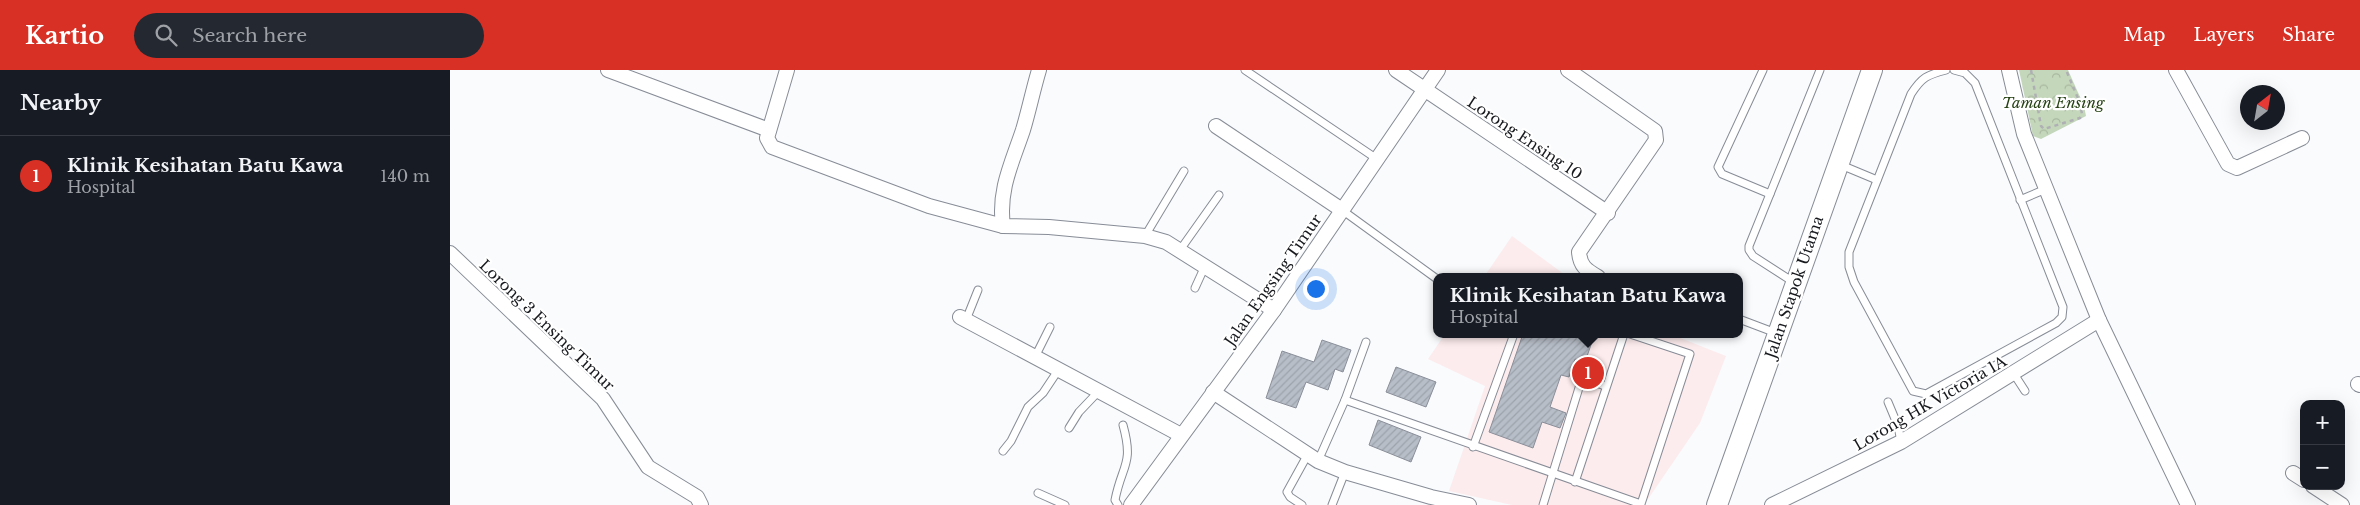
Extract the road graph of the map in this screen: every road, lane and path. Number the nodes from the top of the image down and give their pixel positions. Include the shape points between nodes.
1 (608, 70) edge
2 (787, 70) edge
3 (1039, 70) edge
4 (1245, 70) edge
5 (1396, 70) edge
6 (1438, 70) edge
7 (1568, 70) edge
8 (1763, 70) edge
9 (1820, 70) edge
10 (1872, 70) edge
11 (1946, 70) edge
12 (1954, 70) edge
13 (2009, 70) edge
14 (2031, 70) edge
15 (2066, 70) edge
16 (2176, 70) edge
17 (1425, 89) junction
18 (1216, 126) dead end
19 (2055, 127) junction
20 (769, 130) junction
21 (2057, 131) dead end
22 (2302, 138) dead end
23 (1377, 159) junction
24 (1838, 164) junction
25 (1184, 171) dead end
26 (1877, 180) junction
27 (2046, 189) junction
28 (1770, 194) junction
29 (1219, 195) dead end
30 (2020, 200) junction
31 (1342, 210) junction
32 (1608, 213) junction
33 (1003, 226) junction
34 (1145, 236) junction
35 (1180, 250) junction
36 (450, 253) edge
37 (1205, 266) junction
38 (1592, 273) edge
39 (1433, 275) edge
40 (1795, 283) junction
41 (1195, 288) dead end
42 (978, 290) dead end
43 (1274, 310) junction
44 (963, 318) joint
45 (2098, 320) junction
46 (1743, 321) edge
47 (1050, 327) dead end
48 (1778, 334) junction
49 (1513, 338) edge
50 (1623, 338) edge
51 (1642, 338) edge
52 (1366, 342) dead end
53 (1035, 357) junction
54 (1059, 369) junction
55 (2014, 374) junction
56 (1606, 386) junction
57 (1100, 391) junction
58 (2025, 391) dead end
59 (1213, 392) junction
60 (1345, 400) junction
61 (1888, 402) dead end
62 (1123, 425) dead end
63 (1069, 428) dead end
64 (1181, 435) junction
65 (1901, 442) junction
66 (1473, 447) junction
67 (1003, 451) dead end
68 (1313, 458) junction
69 (1346, 472) junction
70 (1554, 475) junction
71 (1575, 482) junction
72 (2319, 490) edge
73 (1038, 493) dead end
74 (1428, 501) edge
75 (1716, 504) edge
76 (701, 505) edge
77 (1065, 505) edge
78 (1118, 505) edge
79 (1131, 505) edge
80 (1302, 505) edge
81 (1332, 505) edge
82 (1469, 505) edge
83 (1543, 505) edge
84 (1772, 505) edge
85 (2188, 505) edge
86 (2342, 505) edge

1 - 20 street
2 - 20 street
3 - 33 street via 1005,179 1001,211
4 - 23 lane
5 - 17 street, Lorong Ensing 10
6 - 17 street, Jalan Engsing Timur
7 - 32 street via 1655,131 1656,140
8 - 28 lane via 1718,168 1722,174
9 - 28 lane
10 - 24 main road, Jalan Stapok Utama
11 - 26 lane via 1927,74 1918,82
12 - 30 lane via 1965,73 1975,83
13 - 27 street via 2024,134
14 - 19 path via 2041,126 2044,129
15 - 19 path via 2082,114 2080,118
16 - 22 street via 2228,164 2237,168
17 - 23 street, Jalan Engsing Timur
17 - 32 street, Lorong Ensing 10
18 - 31 street
19 - 21 path
20 - 33 street via 767,138 772,147 929,206
23 - 31 street, Jalan Engsing Timur
24 - 26 lane
24 - 40 main road, Jalan Stapok Utama
25 - 34 lane
26 - 30 lane via 1849,252 1849,267 1854,282 1914,391 1926,394 2062,317 2063,307
27 - 30 lane
27 - 45 street
28 - 40 lane via 1749,250 1753,256
29 - 35 lane
31 - 39 lane
31 - 43 street, Jalan Engsing Timur
32 - 38 street via 1579,252 1580,263
33 - 34 street
34 - 35 street
35 - 37 street
36 - 76 street, Lorong 3 Ensing Timur via 603,399 648,467 698,496
37 - 41 lane
37 - 43 street
40 - 48 main road, Jalan Stapok Utama
42 - 44 lane via 973,306
43 - 59 street, Jalan Engsing Timur
44 - 53 street
45 - 55 street, Lorong HK Victoria 1A
45 - 85 street
46 - 48 lane
47 - 53 lane
48 - 75 main road, Jalan Stapok Utama
49 - 66 lane
50 - 56 lane
51 - 71 lane via 1690,354 1641,504
52 - 60 lane
53 - 54 street
54 - 57 street
54 - 67 lane via 1044,393 1024,414
55 - 58 lane
55 - 65 street, Lorong HK Victoria 1A
56 - 70 lane via 1582,378
56 - 71 lane
57 - 63 lane via 1079,412
57 - 64 street
59 - 64 street, Jalan Engsing Timur
59 - 68 street
60 - 66 lane
60 - 68 lane
61 - 65 lane
62 - 78 lane via 1129,455 1116,493
64 - 79 street, Jalan Engsing Timur
65 - 84 street, Lorong HK Victoria 1A
66 - 70 lane
68 - 69 street
68 - 80 lane via 1287,492
69 - 74 street
69 - 81 lane
70 - 71 lane
70 - 83 lane
72 - 86 street
73 - 77 lane
74 - 82 street

